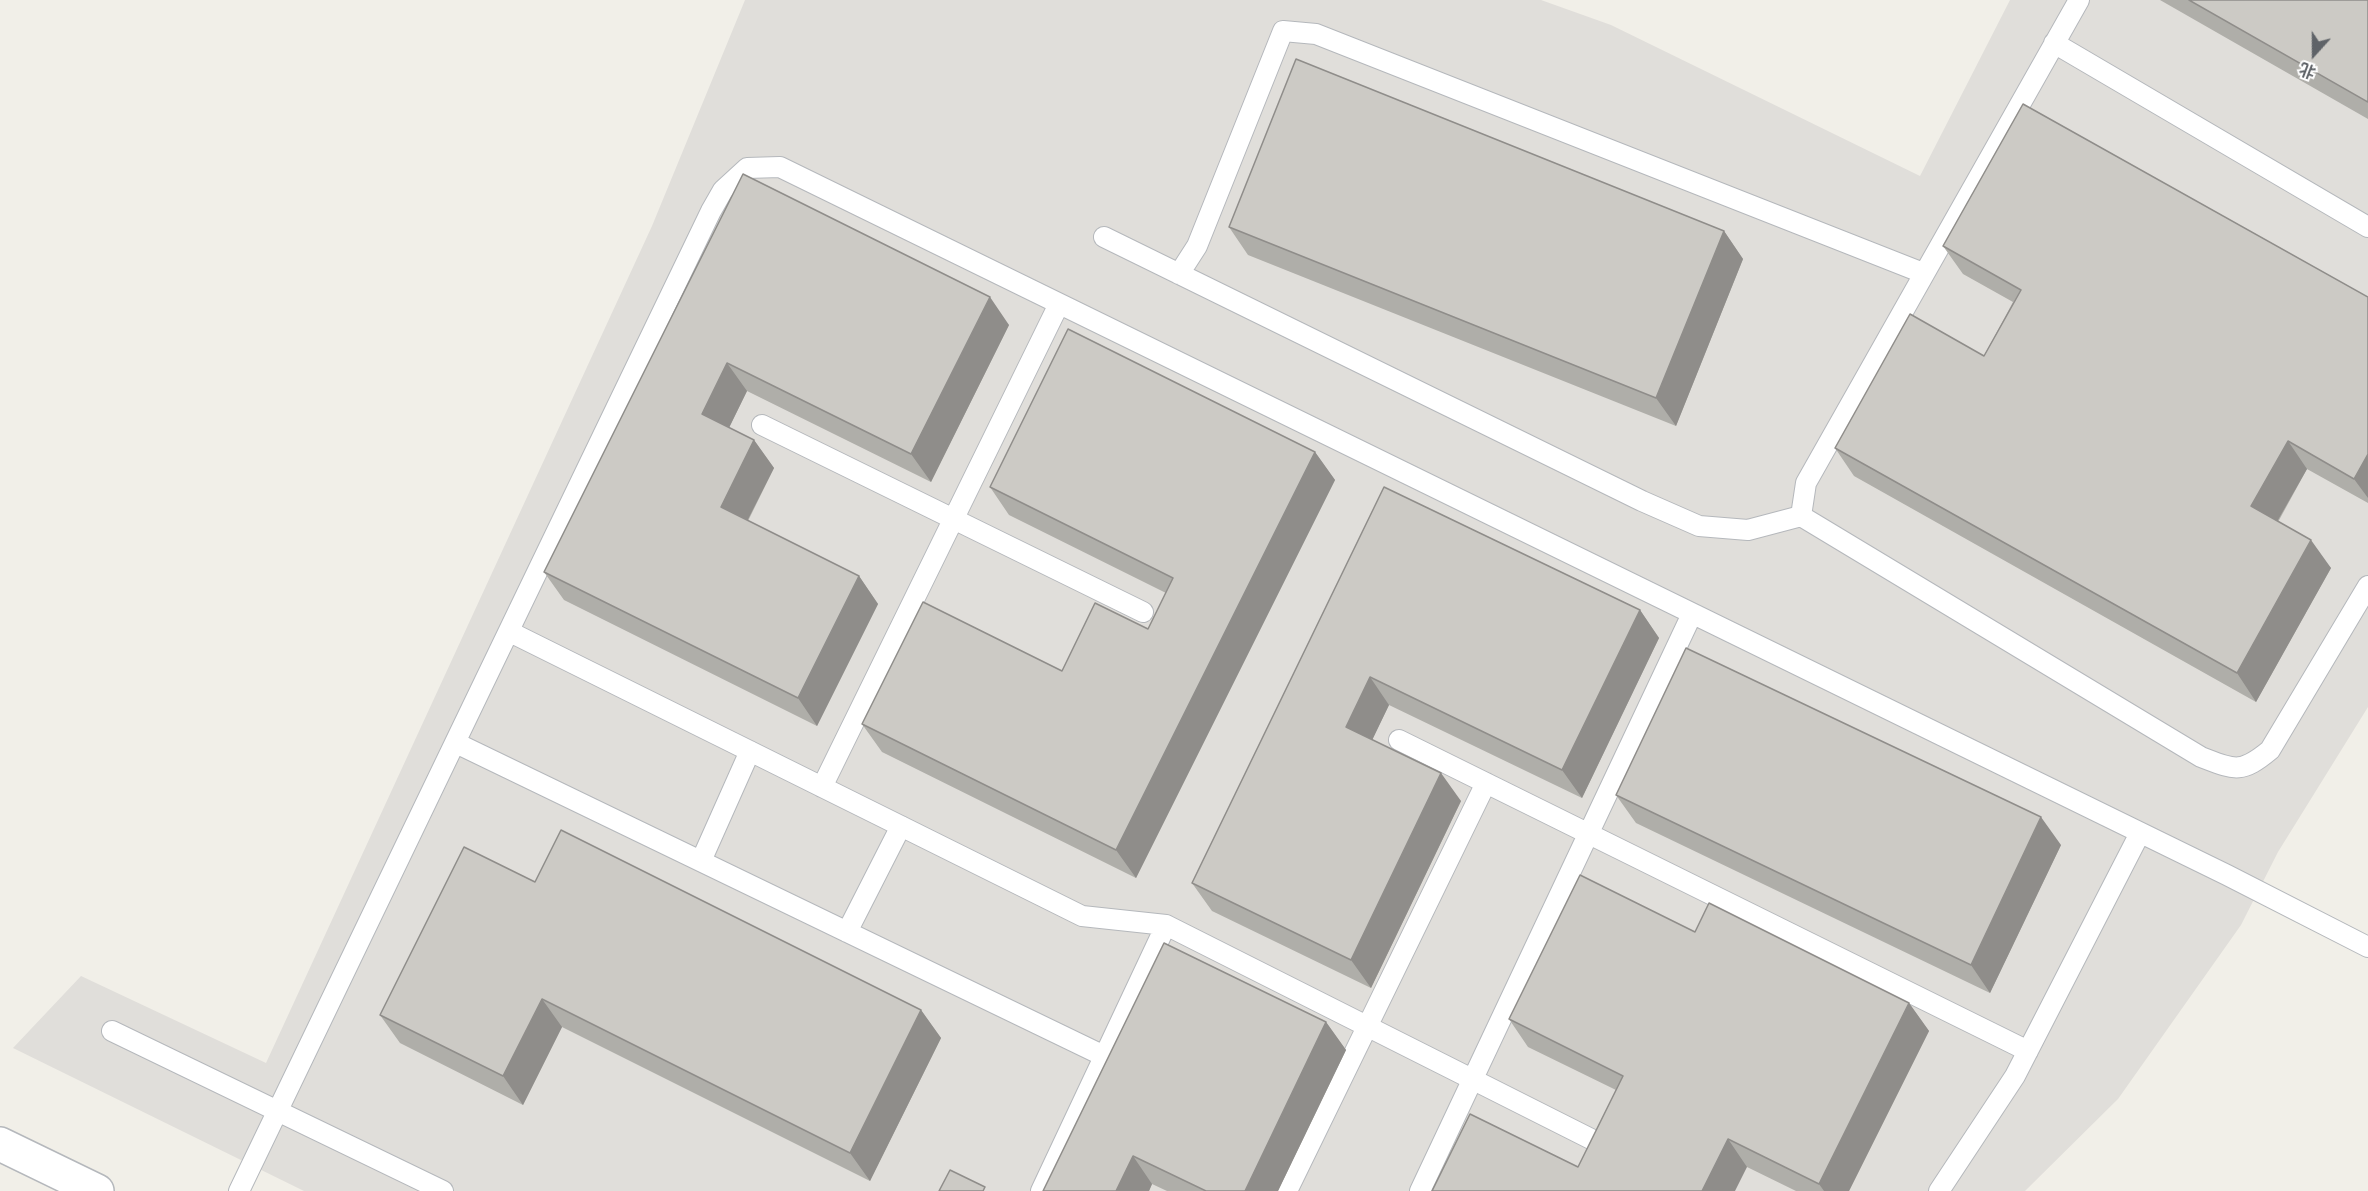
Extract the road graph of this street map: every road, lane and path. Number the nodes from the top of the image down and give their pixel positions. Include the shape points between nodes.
1 (2079, 0) edge
2 (2054, 43) junction
3 (2368, 227) edge
4 (1104, 237) dead end
5 (1923, 273) junction
6 (1179, 274) junction
7 (1059, 304) junction
8 (762, 425) dead end
9 (1800, 516) junction
10 (953, 519) junction
11 (2368, 586) edge
12 (1143, 612) dead end
13 (1692, 614) junction
14 (510, 632) junction
15 (1399, 740) dead end
16 (456, 743) junction
17 (750, 752) junction
18 (1486, 783) junction
19 (822, 787) junction
20 (901, 826) junction
21 (2140, 833) junction
22 (1590, 834) junction
23 (701, 861) junction
24 (1166, 925) junction
25 (847, 932) junction
26 (2368, 947) edge
27 (1367, 1027) junction
28 (112, 1031) dead end
29 (2028, 1051) junction
30 (1104, 1056) junction
31 (1474, 1080) junction
32 (277, 1111) junction
33 (1591, 1139) edge
34 (0, 1144) edge
35 (97, 1191) edge
36 (239, 1191) edge
37 (443, 1191) edge
38 (1041, 1191) edge
39 (1287, 1191) edge
40 (1420, 1191) edge
41 (1939, 1191) edge

1 - 2 lane
2 - 3 lane
2 - 5 lane
4 - 6 lane
5 - 6 lane via 1316,34 1283,31 1197,246
5 - 9 lane via 1806,483
6 - 9 lane via 1699,526 1748,530
7 - 10 lane
7 - 13 lane
7 - 14 lane via 780,166 747,168 723,190 711,211
8 - 10 lane
9 - 11 lane via 2202,758 2231,769 2251,766 2270,750
10 - 12 lane
10 - 19 lane
13 - 21 lane
13 - 22 lane
14 - 16 lane
14 - 17 lane
15 - 18 lane
16 - 23 lane
16 - 32 lane
17 - 19 lane
17 - 23 lane
18 - 22 lane
18 - 27 lane
19 - 20 lane
20 - 24 lane via 1082,916
20 - 25 lane
21 - 26 lane
21 - 29 lane
22 - 29 lane
22 - 31 lane
23 - 25 lane
24 - 27 lane
24 - 30 lane
25 - 30 lane
27 - 31 lane
27 - 39 lane
28 - 32 lane
29 - 41 lane
30 - 38 lane
31 - 33 lane
31 - 40 lane
32 - 36 lane
32 - 37 lane
34 - 35 street

